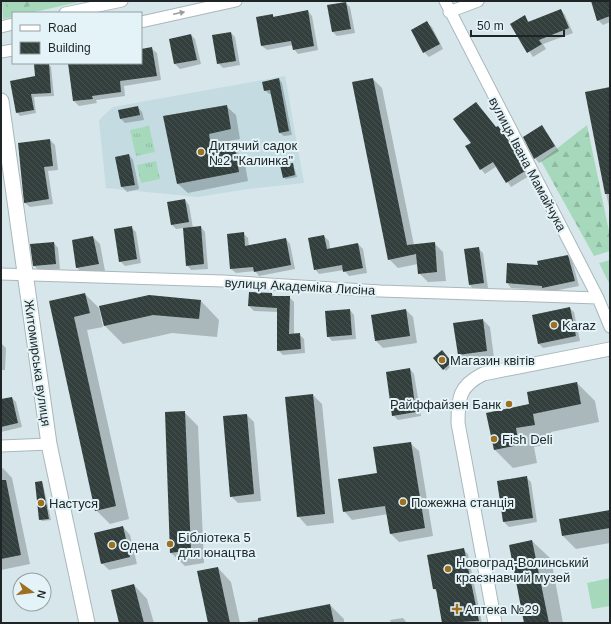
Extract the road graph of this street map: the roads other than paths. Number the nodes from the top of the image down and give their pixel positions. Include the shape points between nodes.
1 (122, 1) edge
2 (236, 1) edge
3 (445, 1) edge
4 (478, 1) edge
5 (70, 12) edge
6 (449, 12) junction
7 (142, 22) edge
8 (12, 24) edge
9 (1, 27) edge
10 (12, 50) edge
11 (1, 52) edge
12 (1, 101) edge
13 (1, 274) edge
14 (25, 275) junction
15 (598, 298) junction
16 (610, 327) edge
17 (610, 349) edge
18 (49, 444) junction
19 (1, 446) edge
20 (87, 623) edge
21 (495, 623) edge

1 - 5 street
7 -> 2 street
3 - 6 street, вулиця Івана Мамайчука
4 - 6 street
6 - 15 street, вулиця Івана Мамайчука
8 - 9 street
10 - 11 street
12 - 14 main road, Житомирська вулиця
13 - 14 street, вулиця Академіка Лисіна
14 - 15 street, вулиця Академіка Лисіна
14 - 18 main road, Житомирська вулиця
15 - 16 street, вулиця Івана Мамайчука
17 - 21 street via 483,374 470,380 462,390 458,405 458,423
18 - 19 street
18 - 20 main road, Житомирська вулиця

